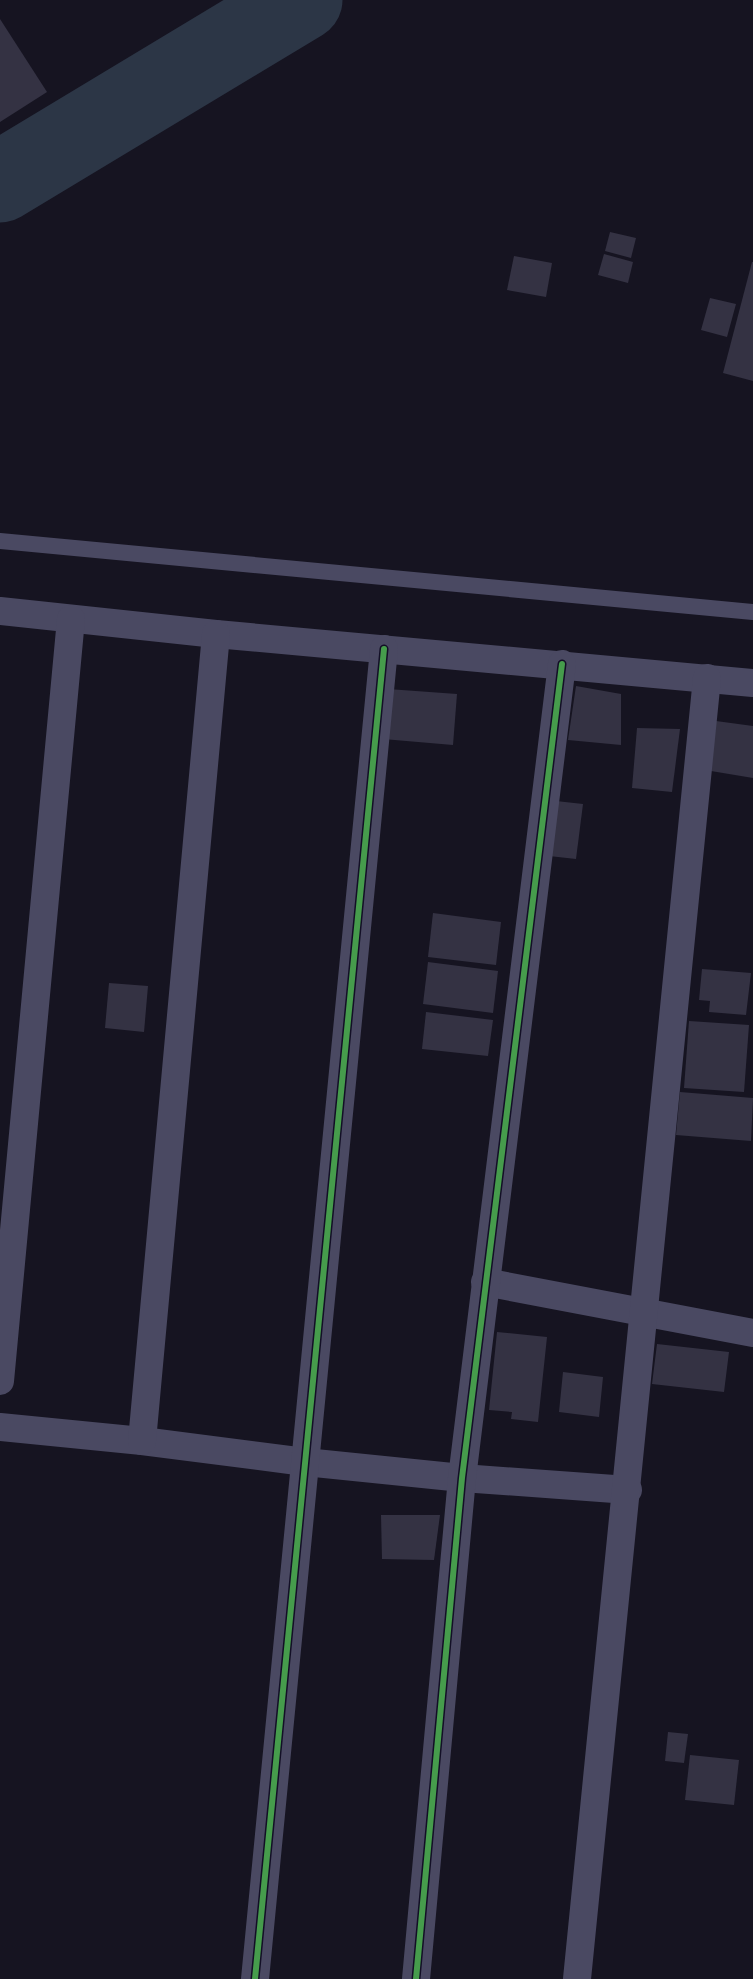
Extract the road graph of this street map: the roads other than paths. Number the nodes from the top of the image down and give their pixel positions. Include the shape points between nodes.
1 (0, 541) edge
2 (0, 612) edge
3 (753, 612) edge
4 (71, 619) junction
5 (216, 634) junction
6 (384, 649) junction
7 (562, 664) junction
8 (707, 678) junction
9 (753, 683) edge
10 (485, 1282) junction
11 (644, 1313) junction
12 (753, 1333) edge
13 (0, 1381) edge
14 (0, 1426) edge
15 (142, 1441) junction
16 (305, 1462) junction
17 (462, 1478) junction
18 (628, 1490) junction
19 (255, 1979) edge
20 (416, 1979) edge
21 (577, 1979) edge

1 - 3 lane
2 - 4 street
4 - 5 street
4 - 13 street
5 - 6 street
5 - 15 street
6 - 7 street
6 - 16 street
7 - 8 street
7 - 10 street
8 - 9 street
8 - 11 street
10 - 11 street
10 - 17 street
11 - 12 street
11 - 18 street
14 - 15 street
15 - 16 street
16 - 17 street
16 - 19 street
17 - 18 street
17 - 20 street
18 - 21 street

